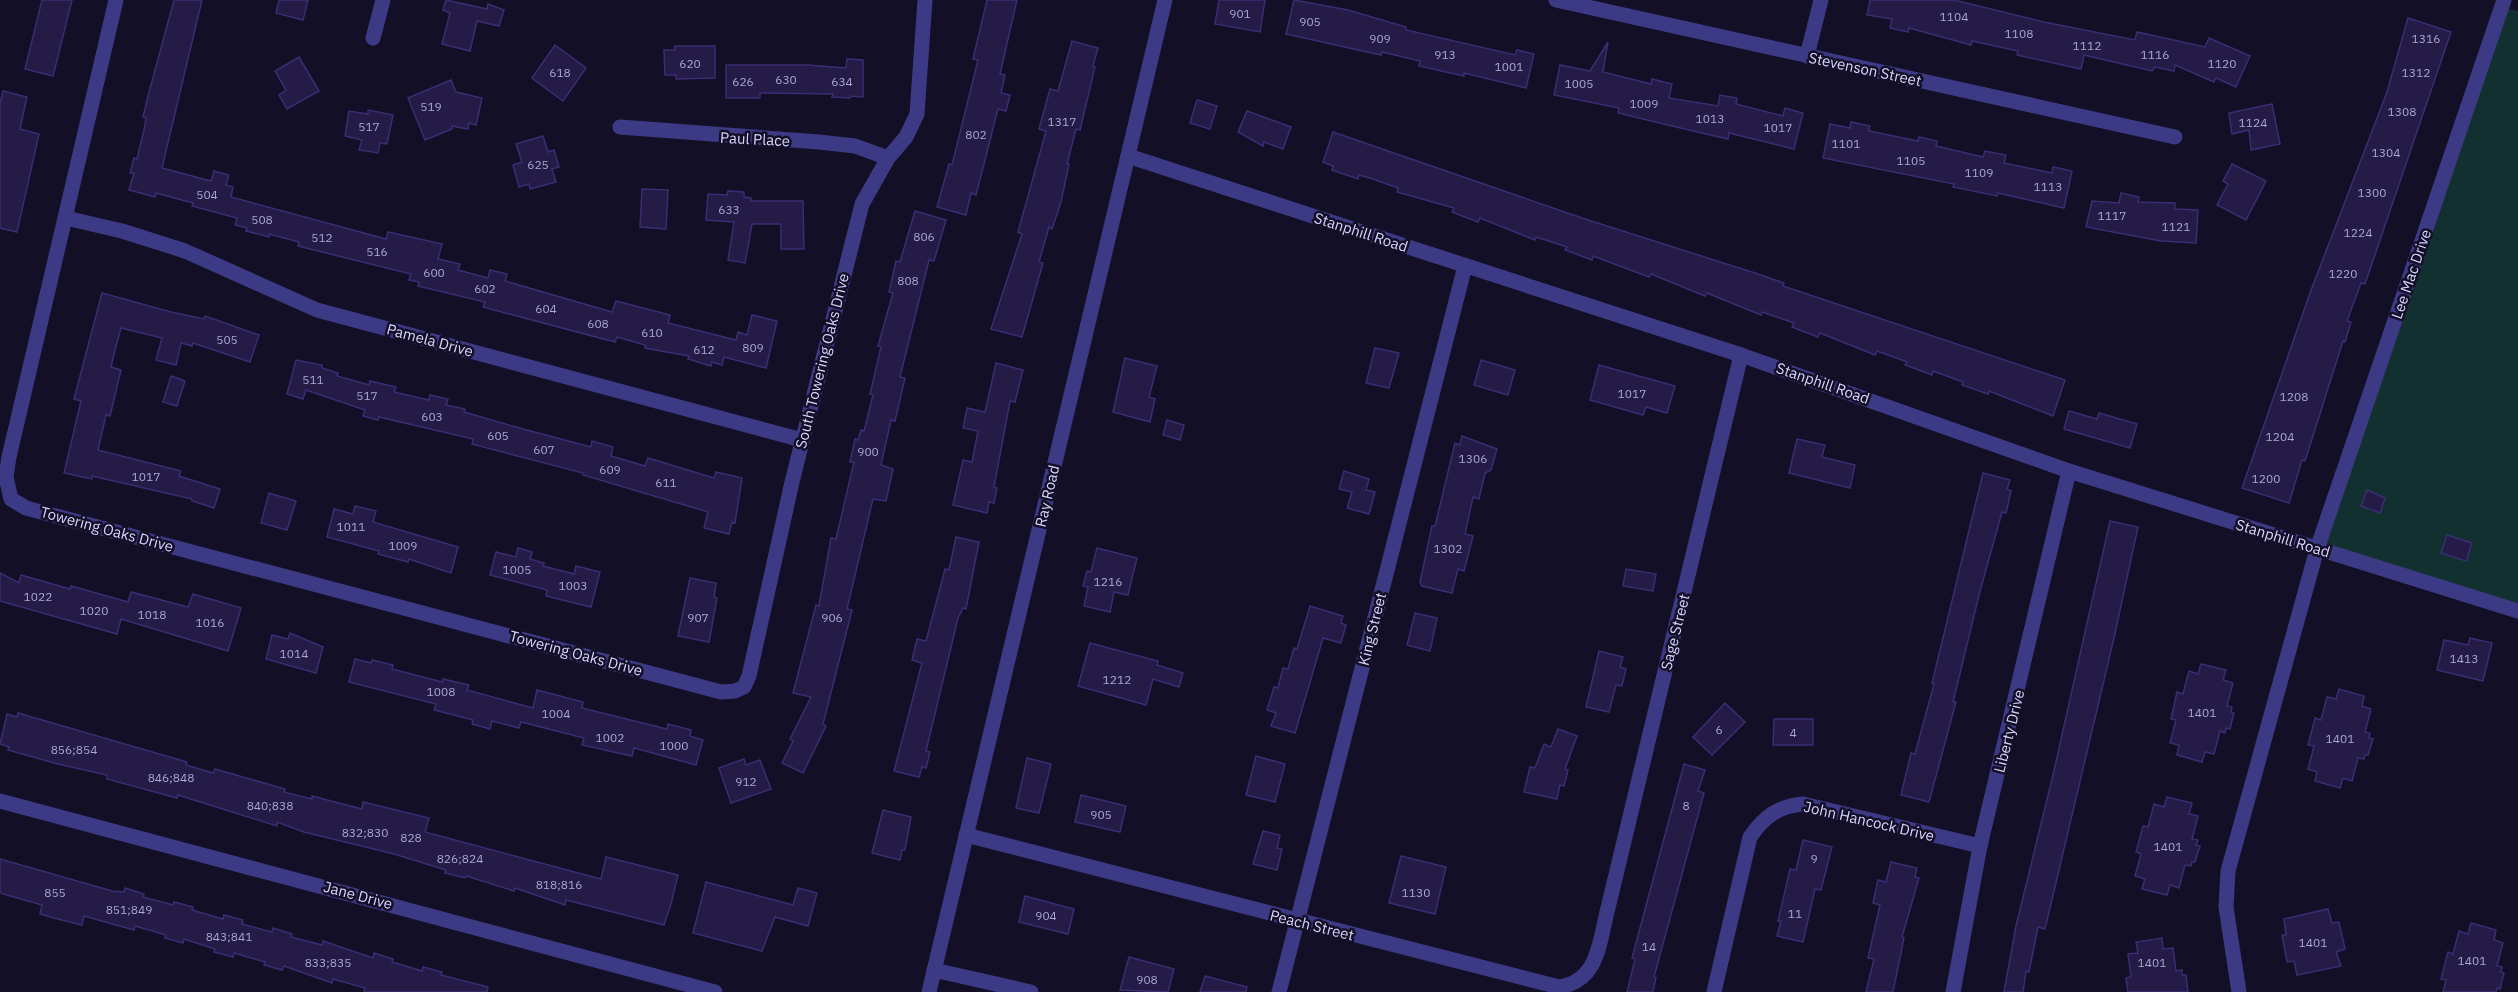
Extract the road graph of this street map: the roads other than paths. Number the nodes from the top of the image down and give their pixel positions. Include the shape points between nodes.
1 (116, 0) edge
2 (383, 0) edge
3 (925, 0) edge
4 (1165, 0) edge
5 (1556, 0) edge
6 (1821, 0) edge
7 (2504, 0) edge
8 (373, 38) dead end
9 (1807, 56) junction
10 (620, 127) dead end
11 (2175, 137) dead end
12 (1128, 156) junction
13 (888, 158) junction
14 (66, 218) junction
15 (1466, 266) junction
16 (1741, 355) junction
17 (802, 440) junction
18 (2069, 471) junction
19 (2317, 549) junction
20 (2518, 611) edge
21 (699, 686) joint
22 (0, 801) edge
23 (966, 835) junction
24 (1980, 846) junction
25 (1608, 908) joint
26 (1297, 921) junction
27 (934, 970) junction
28 (715, 992) edge
29 (929, 992) edge
30 (1031, 992) edge
31 (1279, 992) edge
32 (1714, 992) edge
33 (1953, 992) edge
34 (2239, 992) edge

1 - 14 street, Towering Oaks Drive
2 - 8 street
3 - 13 street, South Towering Oaks Drive via 917,114 906,137
4 - 12 street, Ray Road
5 - 9 street, Stevenson Street
6 - 9 street
7 - 19 street, Lee Mac Drive
9 - 11 street, Stevenson Street
10 - 13 street, Paul Place via 855,146
12 - 15 street, Stanphill Road
12 - 23 street, Ray Road
13 - 17 street, South Towering Oaks Drive via 862,204
14 - 17 street, Pamela Drive via 185,251 317,310
14 - 21 street, Towering Oaks Drive via 9,457 8,492 17,504
15 - 16 street, Stanphill Road
15 - 26 street, King Street
16 - 18 street, Stanphill Road
16 - 25 street, Sage Street
17 - 21 street, South Towering Oaks Drive via 744,687 721,692
18 - 19 street, Stanphill Road
18 - 24 street, Liberty Drive
19 - 20 street, Stanphill Road
19 - 34 street, Lee Mac Drive via 2228,871 2226,907
22 - 28 street, Jane Drive
23 - 26 street, Peach Street
23 - 27 street, Ray Road
24 - 32 street, John Hancock Drive via 1803,804 1774,811 1750,837
24 - 33 street, Liberty Drive
25 - 26 street, Peach Street via 1592,968 1578,982 1559,987
26 - 31 street, King Street
27 - 29 street, Ray Road
27 - 30 street

